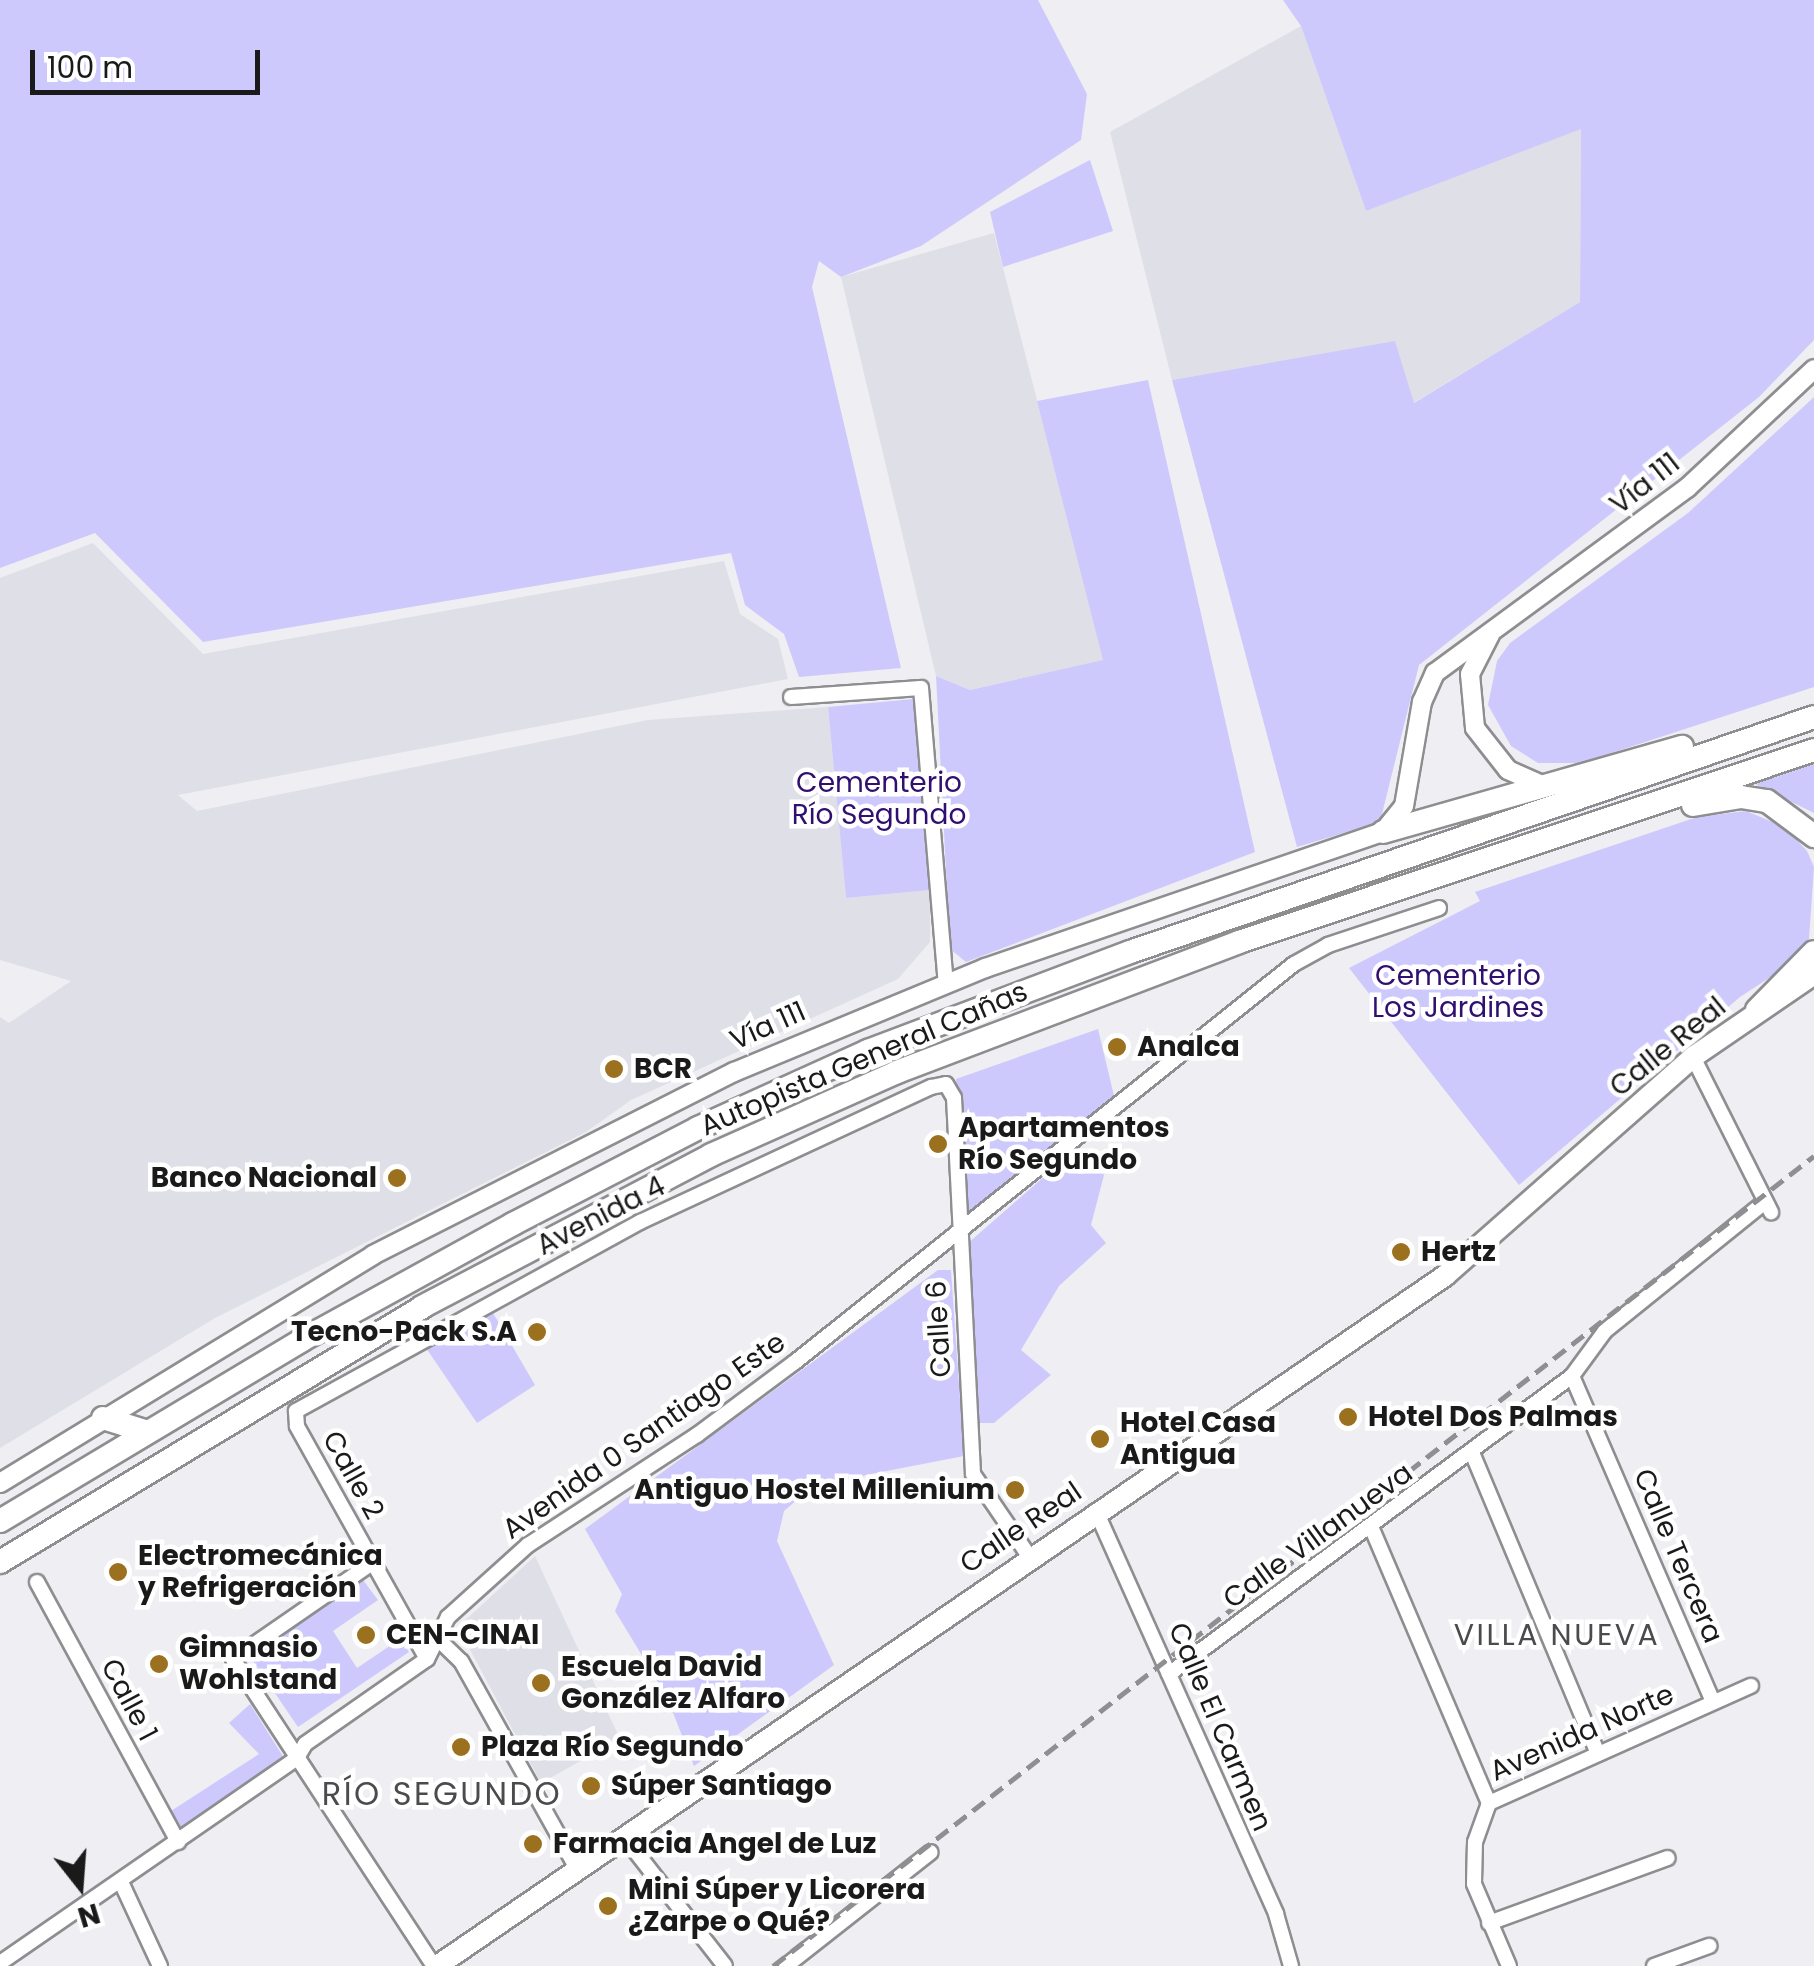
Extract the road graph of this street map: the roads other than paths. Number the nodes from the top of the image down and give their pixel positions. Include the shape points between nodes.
1 (1814, 369) edge
2 (1496, 627) junction
3 (791, 697) dead end
4 (1814, 714) edge
5 (1814, 750) edge
6 (1542, 785) junction
7 (1383, 832) junction
8 (1814, 836) edge
9 (1430, 882) junction
10 (1440, 908) dead end
11 (1814, 952) edge
12 (1814, 974) edge
13 (946, 984) junction
14 (1757, 1010) junction
15 (1693, 1057) junction
16 (946, 1084) joint
17 (960, 1234) junction
18 (1572, 1376) junction
19 (104, 1418) junction
20 (295, 1419) joint
21 (148, 1432) junction
22 (1472, 1454) junction
23 (0, 1482) edge
24 (1096, 1511) junction
25 (0, 1521) edge
26 (1372, 1528) junction
27 (1030, 1556) junction
28 (0, 1562) edge
29 (372, 1563) junction
30 (36, 1582) dead end
31 (441, 1642) junction
32 (427, 1659) junction
33 (1169, 1674) junction
34 (1751, 1686) dead end
35 (1713, 1702) junction
36 (1598, 1754) junction
37 (297, 1758) junction
38 (1489, 1803) junction
39 (625, 1838) junction
40 (178, 1842) junction
41 (930, 1852) dead end
42 (1668, 1858) dead end
43 (578, 1870) junction
44 (121, 1882) junction
45 (1489, 1923) junction
46 (1710, 1946) dead end
47 (0, 1964) edge
48 (160, 1966) edge
49 (436, 1966) edge
50 (725, 1966) edge
51 (786, 1966) edge
52 (1290, 1966) edge
53 (1509, 1966) edge
54 (1654, 1966) edge

1 - 2 main road, Vía 111 via 1687,488
2 - 6 main road, Vía 111 via 1470,674 1470,711 1494,758
2 - 7 main road, Vía 111 via 1429,682 1404,806
3 - 13 street via 921,688
4 - 6 highway
4 - 21 highway, Autopista General Cañas via 1130,952 868,1051 698,1128 513,1224
5 - 9 highway, Autopista General Cañas
6 - 7 highway
7 - 13 main road, Vía 111
8 - 9 highway via 1767,801 1714,799
9 - 28 highway, Autopista General Cañas via 1239,942 1067,1007 897,1072 711,1156 422,1306
10 - 17 street, Avenida 0 Santiago Este via 1310,954
11 - 14 highway
12 - 14 main road, Calle Real
13 - 19 main road, Vía 111 via 772,1054 568,1154 373,1255
14 - 15 main road, Calle Real
15 - 18 street, Calle Villanueva via 1768,1207 1605,1332
15 - 24 main road, Calle Real via 1446,1275
16 - 17 street, Calle 6 via 954,1098
16 - 20 street, Avenida 4 via 640,1222 305,1404
17 - 27 street, Calle 6 via 973,1474
17 - 31 street, Avenida 0 Santiago Este via 697,1435 528,1545 448,1617
18 - 22 street, Calle Villanueva
18 - 35 street, Calle Tercera
19 - 21 highway
19 - 23 main road, Vía 111
20 - 29 street, Calle 2
21 - 25 highway, Autopista General Cañas
22 - 26 street, Calle Villanueva
22 - 36 street
24 - 27 main road, Calle Real
24 - 33 street, Calle El Carmen
26 - 33 street, Calle Villanueva
26 - 38 street
27 - 39 main road, Calle Real
29 - 32 street, Calle 2
29 - 37 street via 233,1659
30 - 40 street, Calle 1
31 - 32 street, Avenida 0 Santiago Este
31 - 43 street via 461,1661
32 - 37 street, Avenida 0 Santiago Este via 305,1744
33 - 52 street, Calle El Carmen via 1276,1914
34 - 35 street, Avenida Norte
35 - 36 street, Avenida Norte
36 - 38 street, Avenida Norte
37 - 40 street, Avenida 0 Santiago Este
37 - 49 street
38 - 45 street via 1473,1867
39 - 43 main road, Calle Real
39 - 50 street
40 - 44 street, Avenida 0 Santiago Este
41 - 51 street
42 - 45 street
43 - 49 main road, Calle Real
44 - 47 street, Avenida 0 Santiago Este
44 - 48 street
45 - 53 street
46 - 54 street

